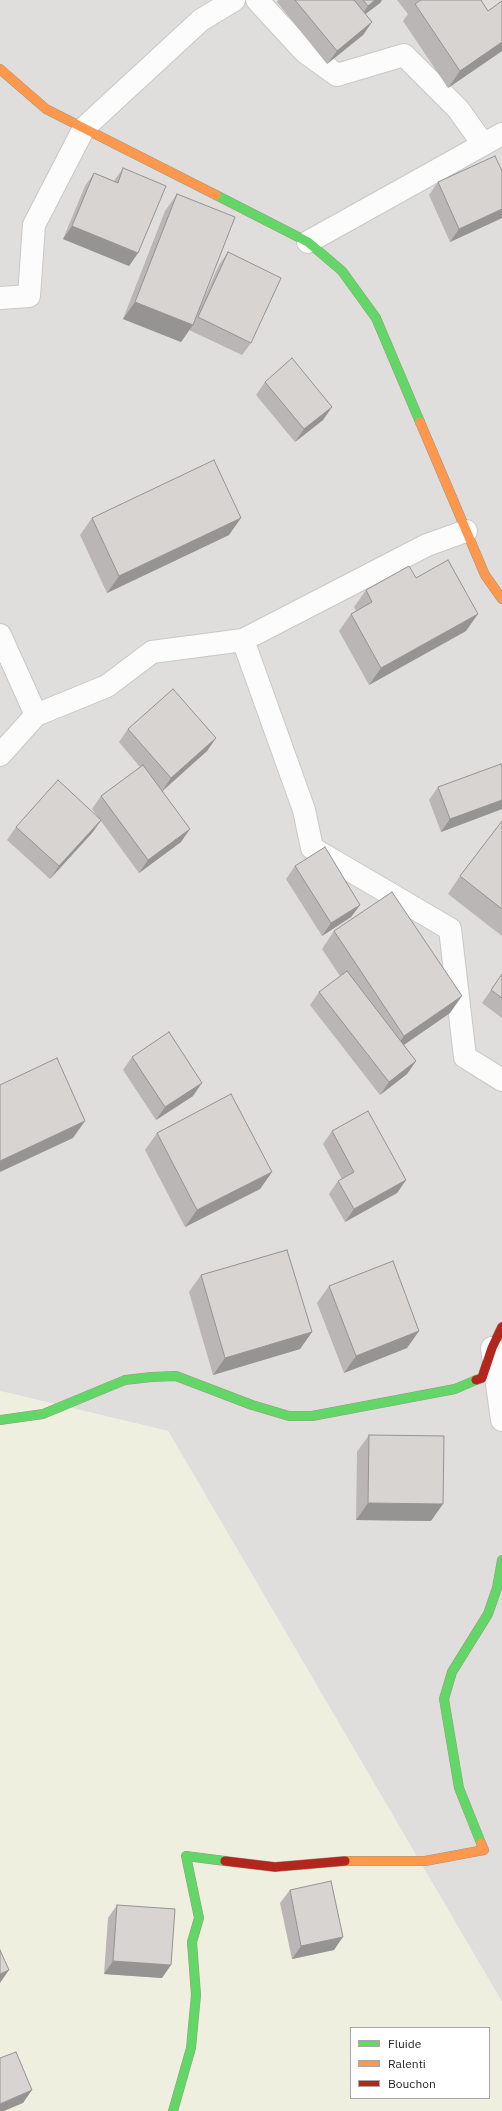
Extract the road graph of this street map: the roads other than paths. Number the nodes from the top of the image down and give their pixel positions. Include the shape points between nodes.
1 (234, 0) edge
2 (257, 0) edge
3 (0, 69) edge
4 (84, 128) junction
5 (502, 134) edge
6 (483, 144) junction
7 (308, 242) junction
8 (0, 298) edge
9 (466, 531) junction
10 (502, 599) edge
11 (0, 635) edge
12 (244, 640) junction
13 (36, 715) junction
14 (0, 755) edge
15 (502, 1080) edge
16 (502, 1327) edge
17 (492, 1348) junction
18 (0, 1420) edge
19 (502, 1420) edge
20 (502, 1560) edge
21 (173, 2111) edge

1 - 4 street via 201,20
2 - 6 street via 305,52 337,75 404,55 458,109
3 - 4 street via 46,109
4 - 7 street
4 - 8 street via 34,225 29,296
5 - 6 street
6 - 7 street
7 - 9 street via 342,271 376,318
9 - 10 street via 485,575
9 - 12 street via 427,545
11 - 13 street
12 - 13 street via 152,652 107,686
12 - 15 street via 304,810 312,848 450,929 465,1057
13 - 14 street
16 - 17 street
17 - 18 street via 482,1378 455,1389 312,1416 289,1416 176,1376 125,1380 44,1414
17 - 19 street
20 - 21 street via 497,1588 488,1614 452,1672 444,1699 459,1788 484,1850 425,1861 358,1860 275,1867 186,1856 199,1918 192,1942 196,1995 191,2048

